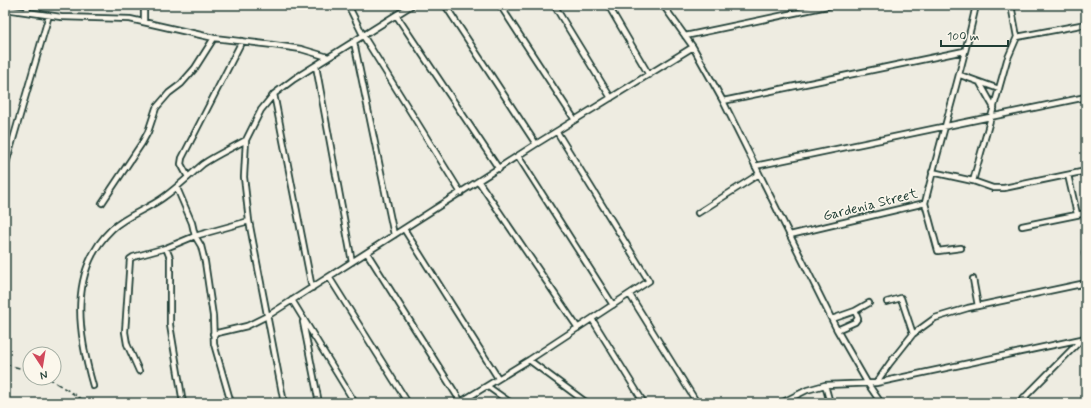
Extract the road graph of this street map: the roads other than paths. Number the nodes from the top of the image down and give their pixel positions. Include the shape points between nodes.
1 (27, 5) edge
2 (144, 5) edge
3 (348, 5) edge
4 (412, 5) edge
5 (446, 5) edge
6 (500, 5) edge
7 (554, 5) edge
8 (608, 5) edge
9 (663, 5) edge
10 (832, 5) edge
11 (976, 5) edge
12 (1012, 5) edge
13 (5, 9) edge
14 (28, 12) junction
15 (49, 15) junction
16 (396, 15) junction
17 (144, 22) junction
18 (1086, 24) edge
19 (364, 36) junction
20 (685, 36) junction
21 (1017, 37) junction
22 (214, 38) junction
23 (242, 41) junction
24 (354, 42) junction
25 (693, 47) junction
26 (964, 51) junction
27 (328, 57) junction
28 (316, 66) junction
29 (649, 74) junction
30 (960, 75) junction
31 (980, 83) junction
32 (1000, 89) junction
33 (274, 94) junction
34 (1086, 97) edge
35 (612, 98) junction
36 (723, 101) junction
37 (994, 108) junction
38 (991, 117) junction
39 (575, 120) junction
40 (944, 128) junction
41 (557, 132) junction
42 (246, 140) junction
43 (536, 144) junction
44 (7, 153) edge
45 (518, 156) junction
46 (755, 166) junction
47 (5, 167) edge
48 (499, 168) junction
49 (1086, 171) edge
50 (932, 172) junction
51 (759, 174) junction
52 (1068, 175) junction
53 (188, 178) junction
54 (973, 181) junction
55 (479, 182) junction
56 (177, 188) junction
57 (461, 193) junction
58 (102, 203) dead end
59 (925, 203) junction
60 (698, 213) dead end
61 (1086, 213) edge
62 (1077, 214) junction
63 (249, 221) junction
64 (1022, 226) dead end
65 (404, 229) junction
66 (394, 235) junction
67 (790, 235) junction
68 (195, 236) junction
69 (166, 248) junction
70 (960, 248) dead end
71 (367, 253) junction
72 (352, 262) junction
73 (329, 277) junction
74 (973, 278) dead end
75 (1086, 283) edge
76 (312, 288) junction
77 (630, 295) junction
78 (292, 300) junction
79 (887, 302) dead end
80 (869, 303) dead end
81 (613, 305) junction
82 (978, 306) junction
83 (855, 311) junction
84 (269, 315) junction
85 (832, 318) junction
86 (592, 319) junction
87 (302, 320) junction
88 (578, 328) junction
89 (837, 330) junction
90 (213, 334) junction
91 (913, 334) junction
92 (1084, 338) edge
93 (529, 360) junction
94 (139, 371) dead end
95 (498, 378) junction
96 (876, 383) junction
97 (868, 384) junction
98 (825, 385) junction
99 (93, 386) dead end
100 (487, 386) junction
101 (1024, 397) junction
102 (460, 402) edge
103 (183, 403) edge
104 (231, 403) edge
105 (284, 403) edge
106 (319, 403) edge
107 (355, 403) edge
108 (408, 403) edge
109 (511, 403) edge
110 (586, 403) edge
111 (644, 403) edge
112 (697, 403) edge
113 (781, 403) edge
114 (830, 403) edge
115 (881, 403) edge
116 (1019, 403) edge
117 (1029, 403) edge

1 - 14 street
2 - 17 street
3 - 19 street
4 - 16 street
5 - 43 street
6 - 39 street
7 - 35 street
8 - 29 street
9 - 20 street
10 - 20 street
11 - 26 street, Gardenia Street
12 - 21 street
13 - 14 street
14 - 15 street
15 - 17 street
15 - 44 street
16 - 19 street
16 - 48 street
17 - 22 street
18 - 21 street
19 - 24 street
19 - 57 street
20 - 25 street
21 - 32 street via 1007,60
22 - 23 street
22 - 58 street via 195,68 156,108 142,143
23 - 27 street via 301,49
23 - 53 street via 182,158 180,164
24 - 27 street
24 - 66 street
25 - 29 street
25 - 36 street
26 - 30 street, Gardenia Street
26 - 36 street
27 - 28 street
28 - 33 street
28 - 72 street
29 - 35 street
30 - 31 street
30 - 40 street, Gardenia Street
31 - 32 street
31 - 37 street
32 - 37 street
33 - 42 street via 261,110
33 - 76 street
34 - 38 street
35 - 39 street
36 - 46 street
37 - 38 street
38 - 40 street
38 - 54 street
39 - 41 street
40 - 46 street
40 - 50 street, Gardenia Street
41 - 43 street
41 - 77 street via 649,278 648,283
42 - 53 street via 204,163
42 - 63 street via 244,177
43 - 45 street
44 - 47 street
45 - 48 street
45 - 81 street
46 - 51 street
48 - 55 street
49 - 52 street
50 - 54 street
50 - 59 street, Gardenia Street
51 - 60 street
51 - 67 street
52 - 54 street via 1004,188 993,188
52 - 62 street
53 - 56 street
55 - 57 street
55 - 88 street
56 - 68 street
56 - 99 street via 121,221 112,229 90,260 81,292 80,322
57 - 65 street
59 - 67 street, Gardenia Street
59 - 70 street via 938,251
61 - 62 street
62 - 64 street
63 - 68 street
63 - 84 street
65 - 66 street
65 - 95 street
66 - 71 street
67 - 85 street
68 - 69 street
68 - 90 street via 201,246 205,262
69 - 94 street via 133,257 128,263 125,332 127,344
69 - 103 street via 170,258 170,325
71 - 72 street
71 - 102 street
72 - 73 street
73 - 76 street
73 - 108 street
74 - 82 street
75 - 82 street
76 - 78 street
77 - 81 street
77 - 112 street
78 - 84 street
78 - 87 street
79 - 91 street via 901,298
80 - 83 street
81 - 86 street
82 - 91 street via 935,318
83 - 85 street
83 - 89 street via 858,318 855,322
84 - 90 street via 247,326
84 - 105 street
85 - 89 street
86 - 88 street
86 - 111 street
87 - 106 street
87 - 107 street
88 - 93 street
89 - 97 street
90 - 104 street
91 - 96 street
92 - 96 street
92 - 101 street
93 - 95 street
93 - 110 street
95 - 100 street
96 - 97 street
97 - 98 street
97 - 115 street
98 - 113 street
98 - 114 street
100 - 102 street
100 - 109 street
101 - 116 street
101 - 117 street

